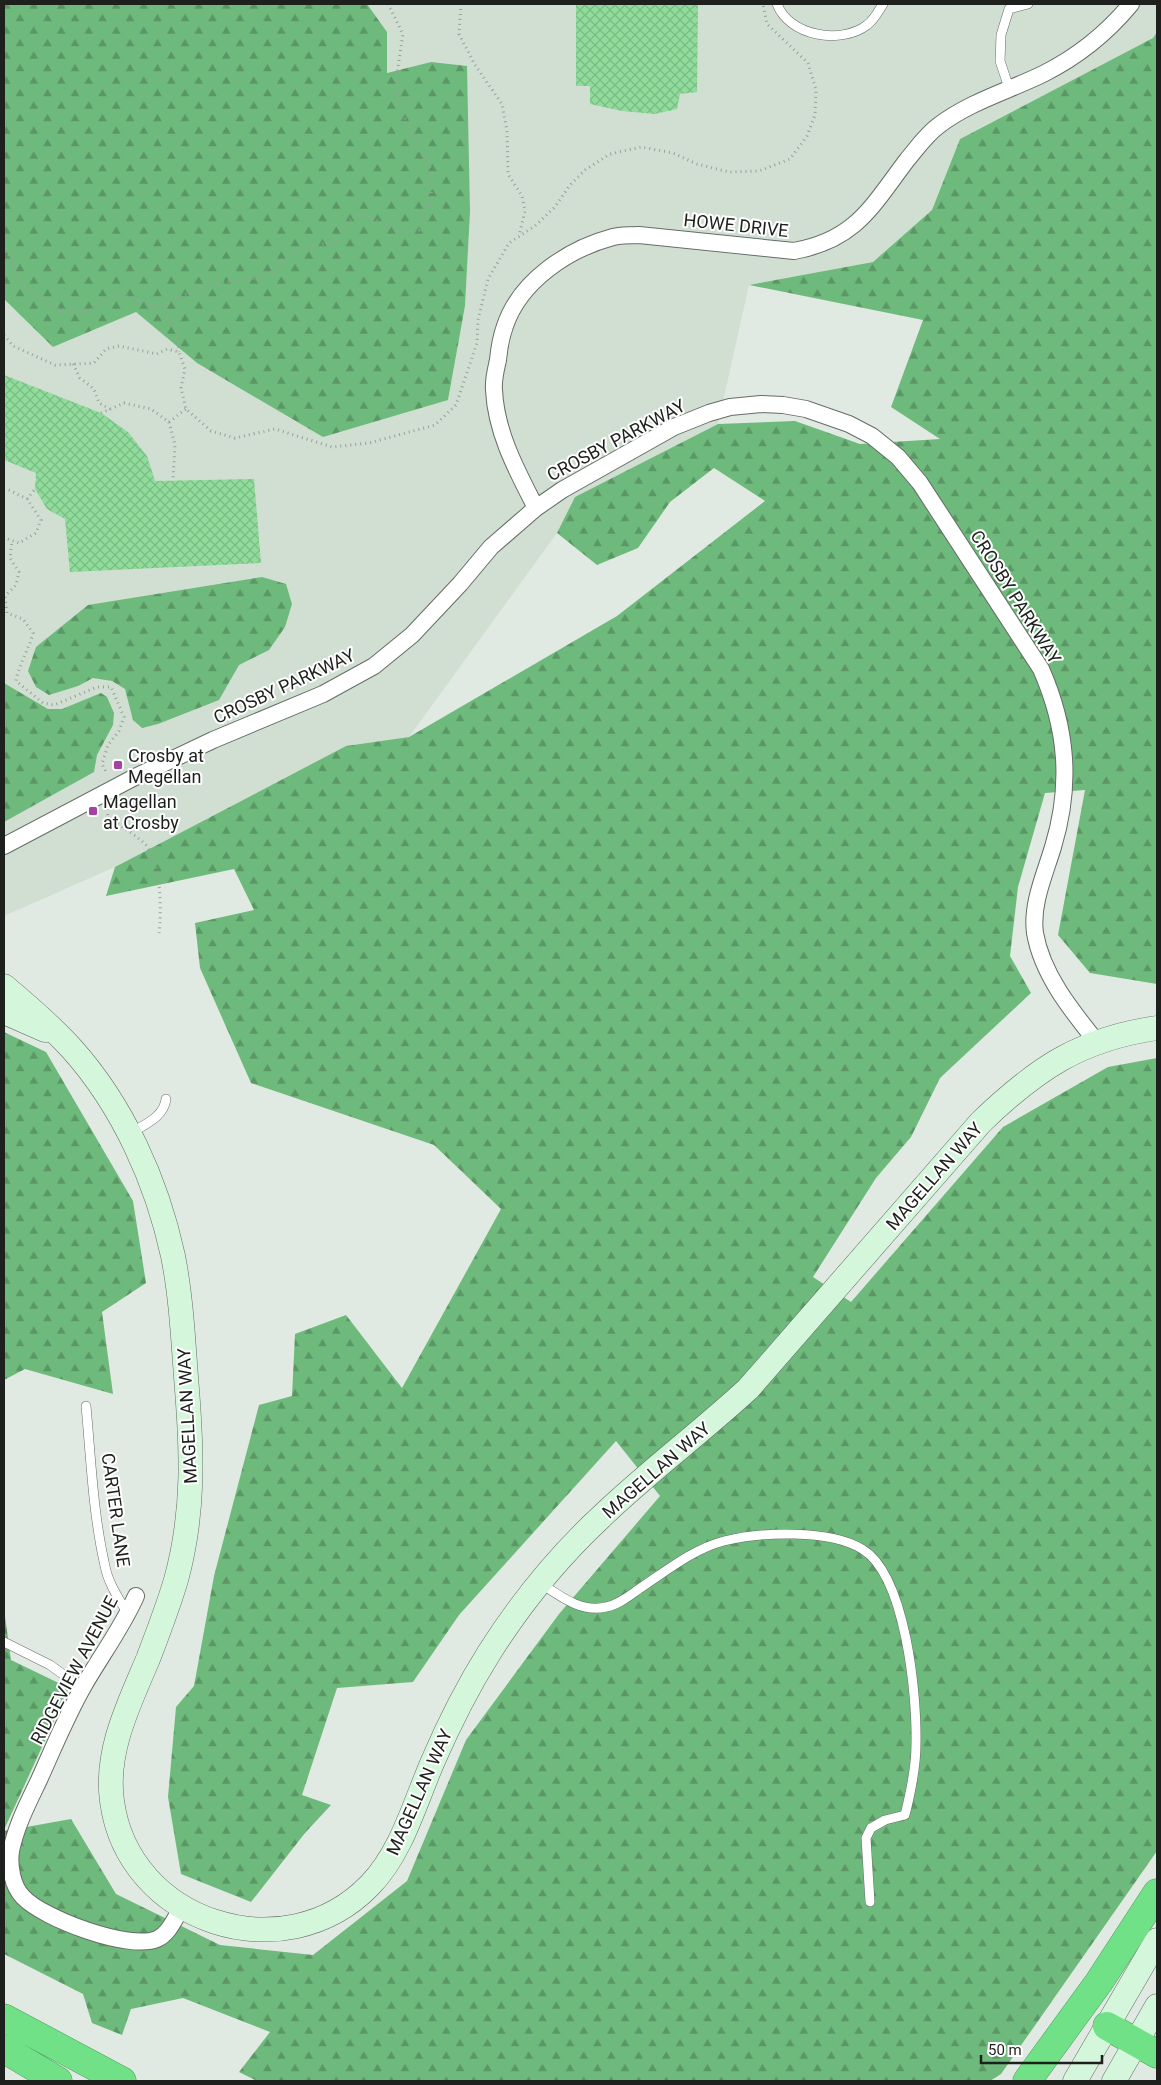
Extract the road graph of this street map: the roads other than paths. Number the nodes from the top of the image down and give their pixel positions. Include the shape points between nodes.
1 (777, 4) edge
2 (882, 4) edge
3 (1028, 4) edge
4 (1131, 4) edge
5 (1006, 6) edge
6 (1009, 88) junction
7 (536, 508) junction
8 (4, 846) edge
9 (4, 986) edge
10 (4, 1012) edge
11 (1157, 1028) edge
12 (58, 1035) junction
13 (1096, 1041) junction
14 (166, 1099) dead end
15 (128, 1134) junction
16 (86, 1406) dead end
17 (540, 1583) junction
18 (136, 1596) dead end
19 (128, 1614) junction
20 (4, 1642) edge
21 (82, 1688) junction
22 (1157, 1894) edge
23 (870, 1902) dead end
24 (182, 1907) junction
25 (1157, 1940) edge
26 (1157, 2006) edge
27 (4, 2018) edge
28 (1107, 2026) junction
29 (1147, 2048) edge
30 (4, 2049) edge
31 (58, 2081) edge
32 (122, 2081) edge
33 (1027, 2081) edge
34 (1075, 2081) edge
35 (1114, 2081) edge

1 - 2 lane via 789,21 802,28 842,36 867,25
3 - 5 lane
4 - 6 street, HOWE DRIVE via 1090,44 1042,74
5 - 6 lane via 1000,61
6 - 7 street, HOWE DRIVE via 962,110 938,126 922,141 861,220 845,233 814,248 794,251 639,235 614,236 552,265 534,281 505,325 494,389 503,439
7 - 8 street, CROSBY PARKWAY via 491,547 412,635 374,666 323,694 213,740 114,788
7 - 13 street, CROSBY PARKWAY via 674,427 730,407 761,404 806,408 857,428 898,457 920,483 1041,669 1053,696 1062,735 1064,802 1039,893 1035,931 1040,954 1054,983
9 - 12 street, MAGELLAN WAY
10 - 12 street
11 - 13 street, MAGELLAN WAY via 1126,1032
12 - 15 street, MAGELLAN WAY via 92,1075
13 - 17 street, MAGELLAN WAY via 1064,1056 1008,1096 748,1389 626,1494
14 - 15 lane via 165,1107 154,1119
15 - 24 street, MAGELLAN WAY via 152,1184 173,1258 190,1418 192,1483 182,1558 156,1639 117,1738 110,1778 112,1805 126,1848 149,1881
16 - 19 lane, CARTER LANE via 105,1567
17 - 23 lane via 581,1607 607,1607 711,1545 772,1534 811,1535 848,1542 873,1558 896,1599 906,1636 915,1696 916,1744 913,1782 905,1814 871,1828 866,1838
17 - 24 street, MAGELLAN WAY via 489,1653 456,1709 402,1835 369,1886 328,1915 294,1927 241,1929 222,1925
18 - 19 street, RIDGEVIEW AVENUE
19 - 21 street, RIDGEVIEW AVENUE
20 - 21 lane via 50,1665
21 - 24 street, RIDGEVIEW AVENUE via 14,1837 11,1853 14,1884 33,1905 63,1922 136,1942 158,1939
22 - 33 highway via 1099,1982
25 - 28 street
26 - 29 street
27 - 32 highway
28 - 29 highway
28 - 34 street
29 - 35 street
30 - 31 highway

